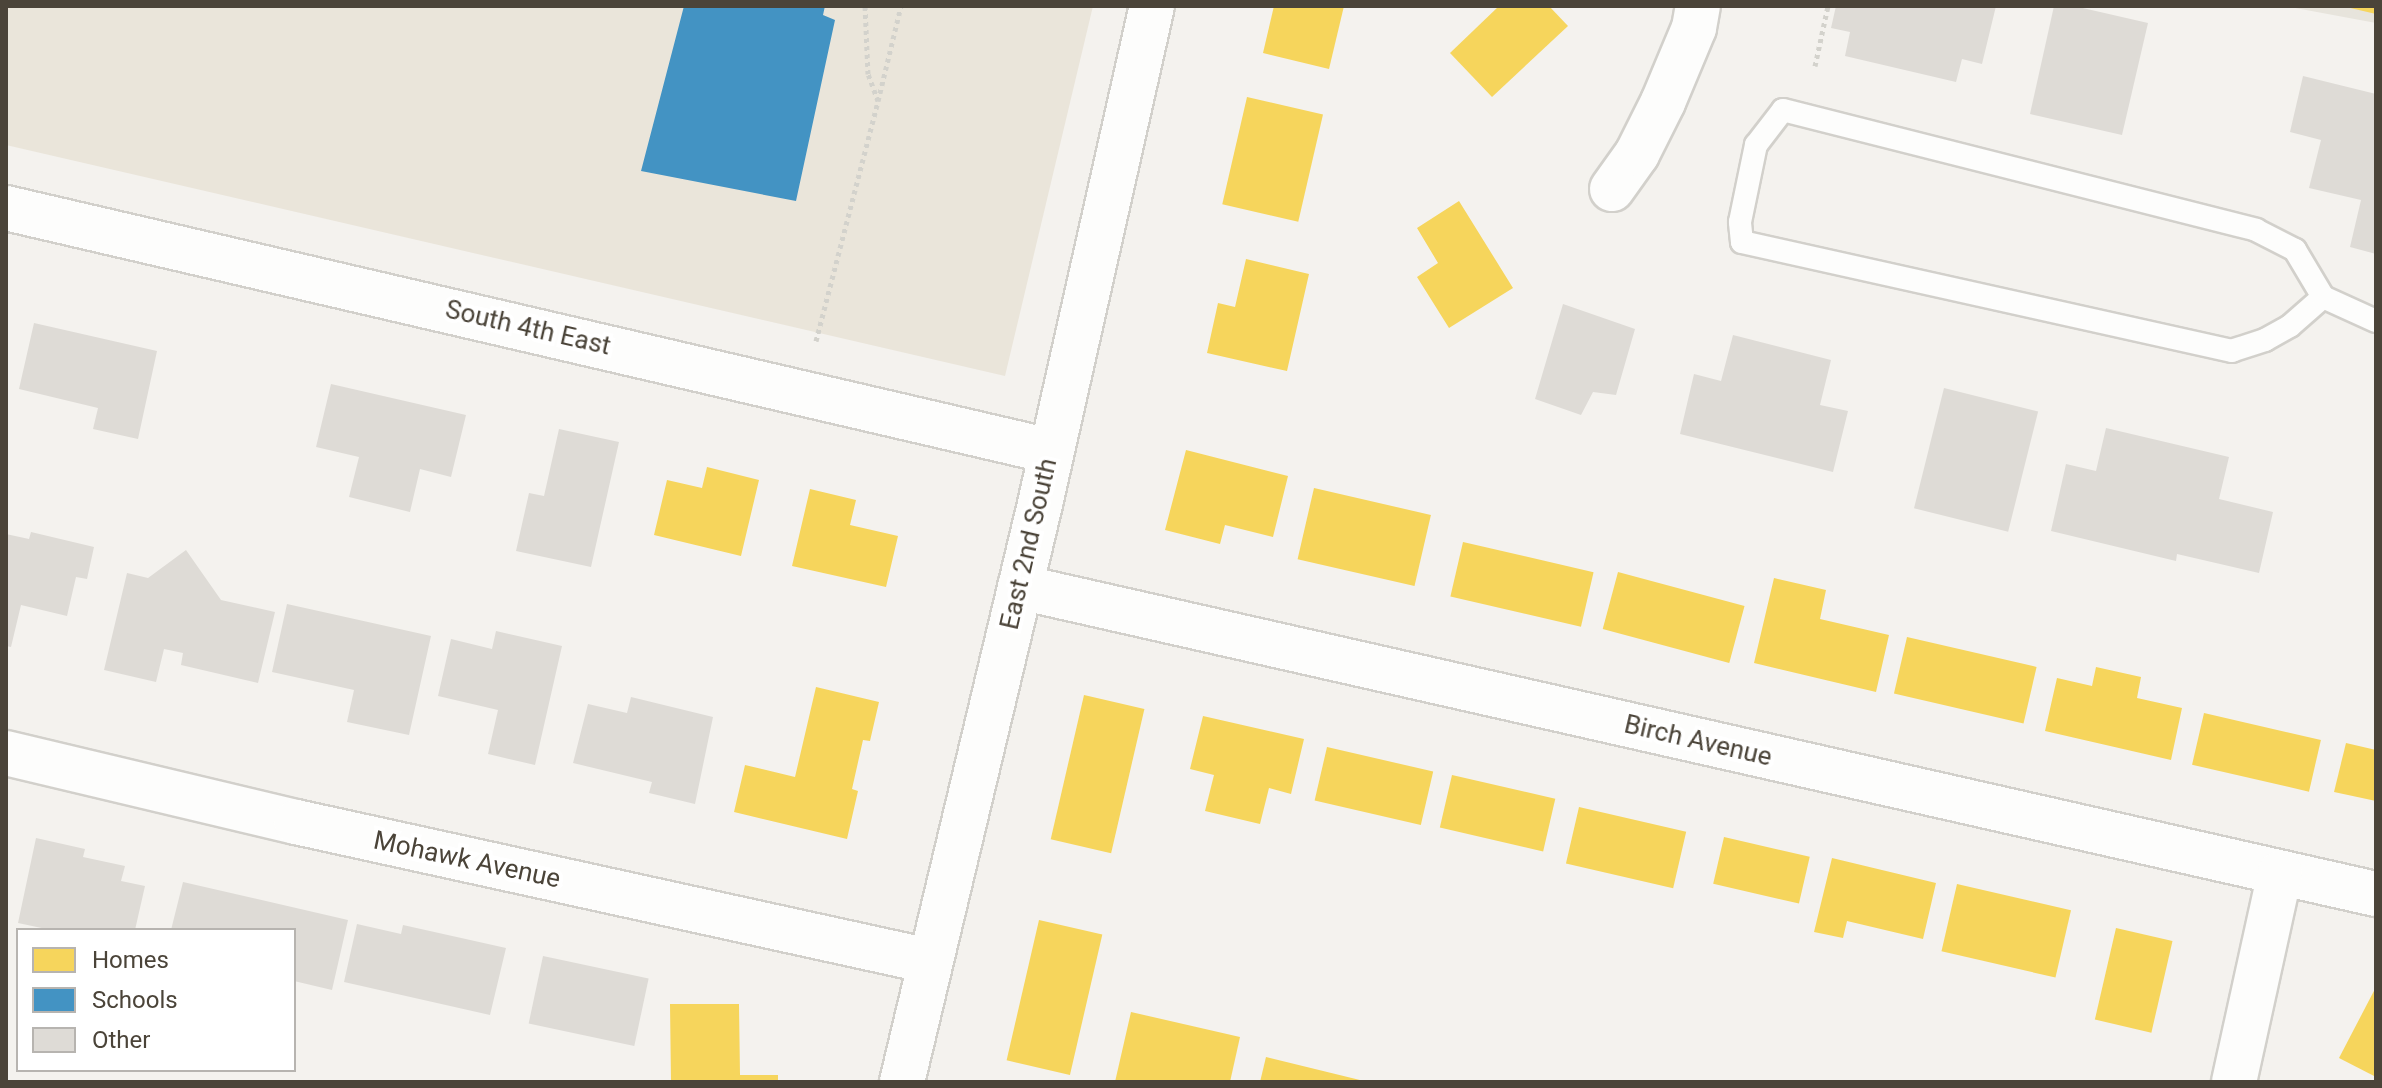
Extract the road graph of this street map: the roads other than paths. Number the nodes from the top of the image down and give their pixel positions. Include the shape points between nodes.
1 (1152, 6) edge
2 (1698, 6) edge
3 (1612, 189) dead end
4 (6, 208) edge
5 (2323, 297) junction
6 (2376, 321) edge
7 (1050, 451) junction
8 (1020, 587) junction
9 (6, 753) edge
10 (2280, 873) junction
11 (2376, 894) edge
12 (929, 961) junction
13 (902, 1082) edge
14 (2234, 1082) edge

1 - 7 street, East 2nd South
2 - 3 street via 1663,102
4 - 7 street, South 4th East
5 - 5 lane via 2290,326 2232,351 1742,242 1740,222 1756,145 1783,110 2256,230 2295,250
5 - 6 lane
7 - 8 street, East 2nd South
8 - 10 street, Birch Avenue
8 - 12 street, East 2nd South
9 - 12 street, Mohawk Avenue
10 - 11 street, Birch Avenue
10 - 14 street
12 - 13 street, East 2nd South

